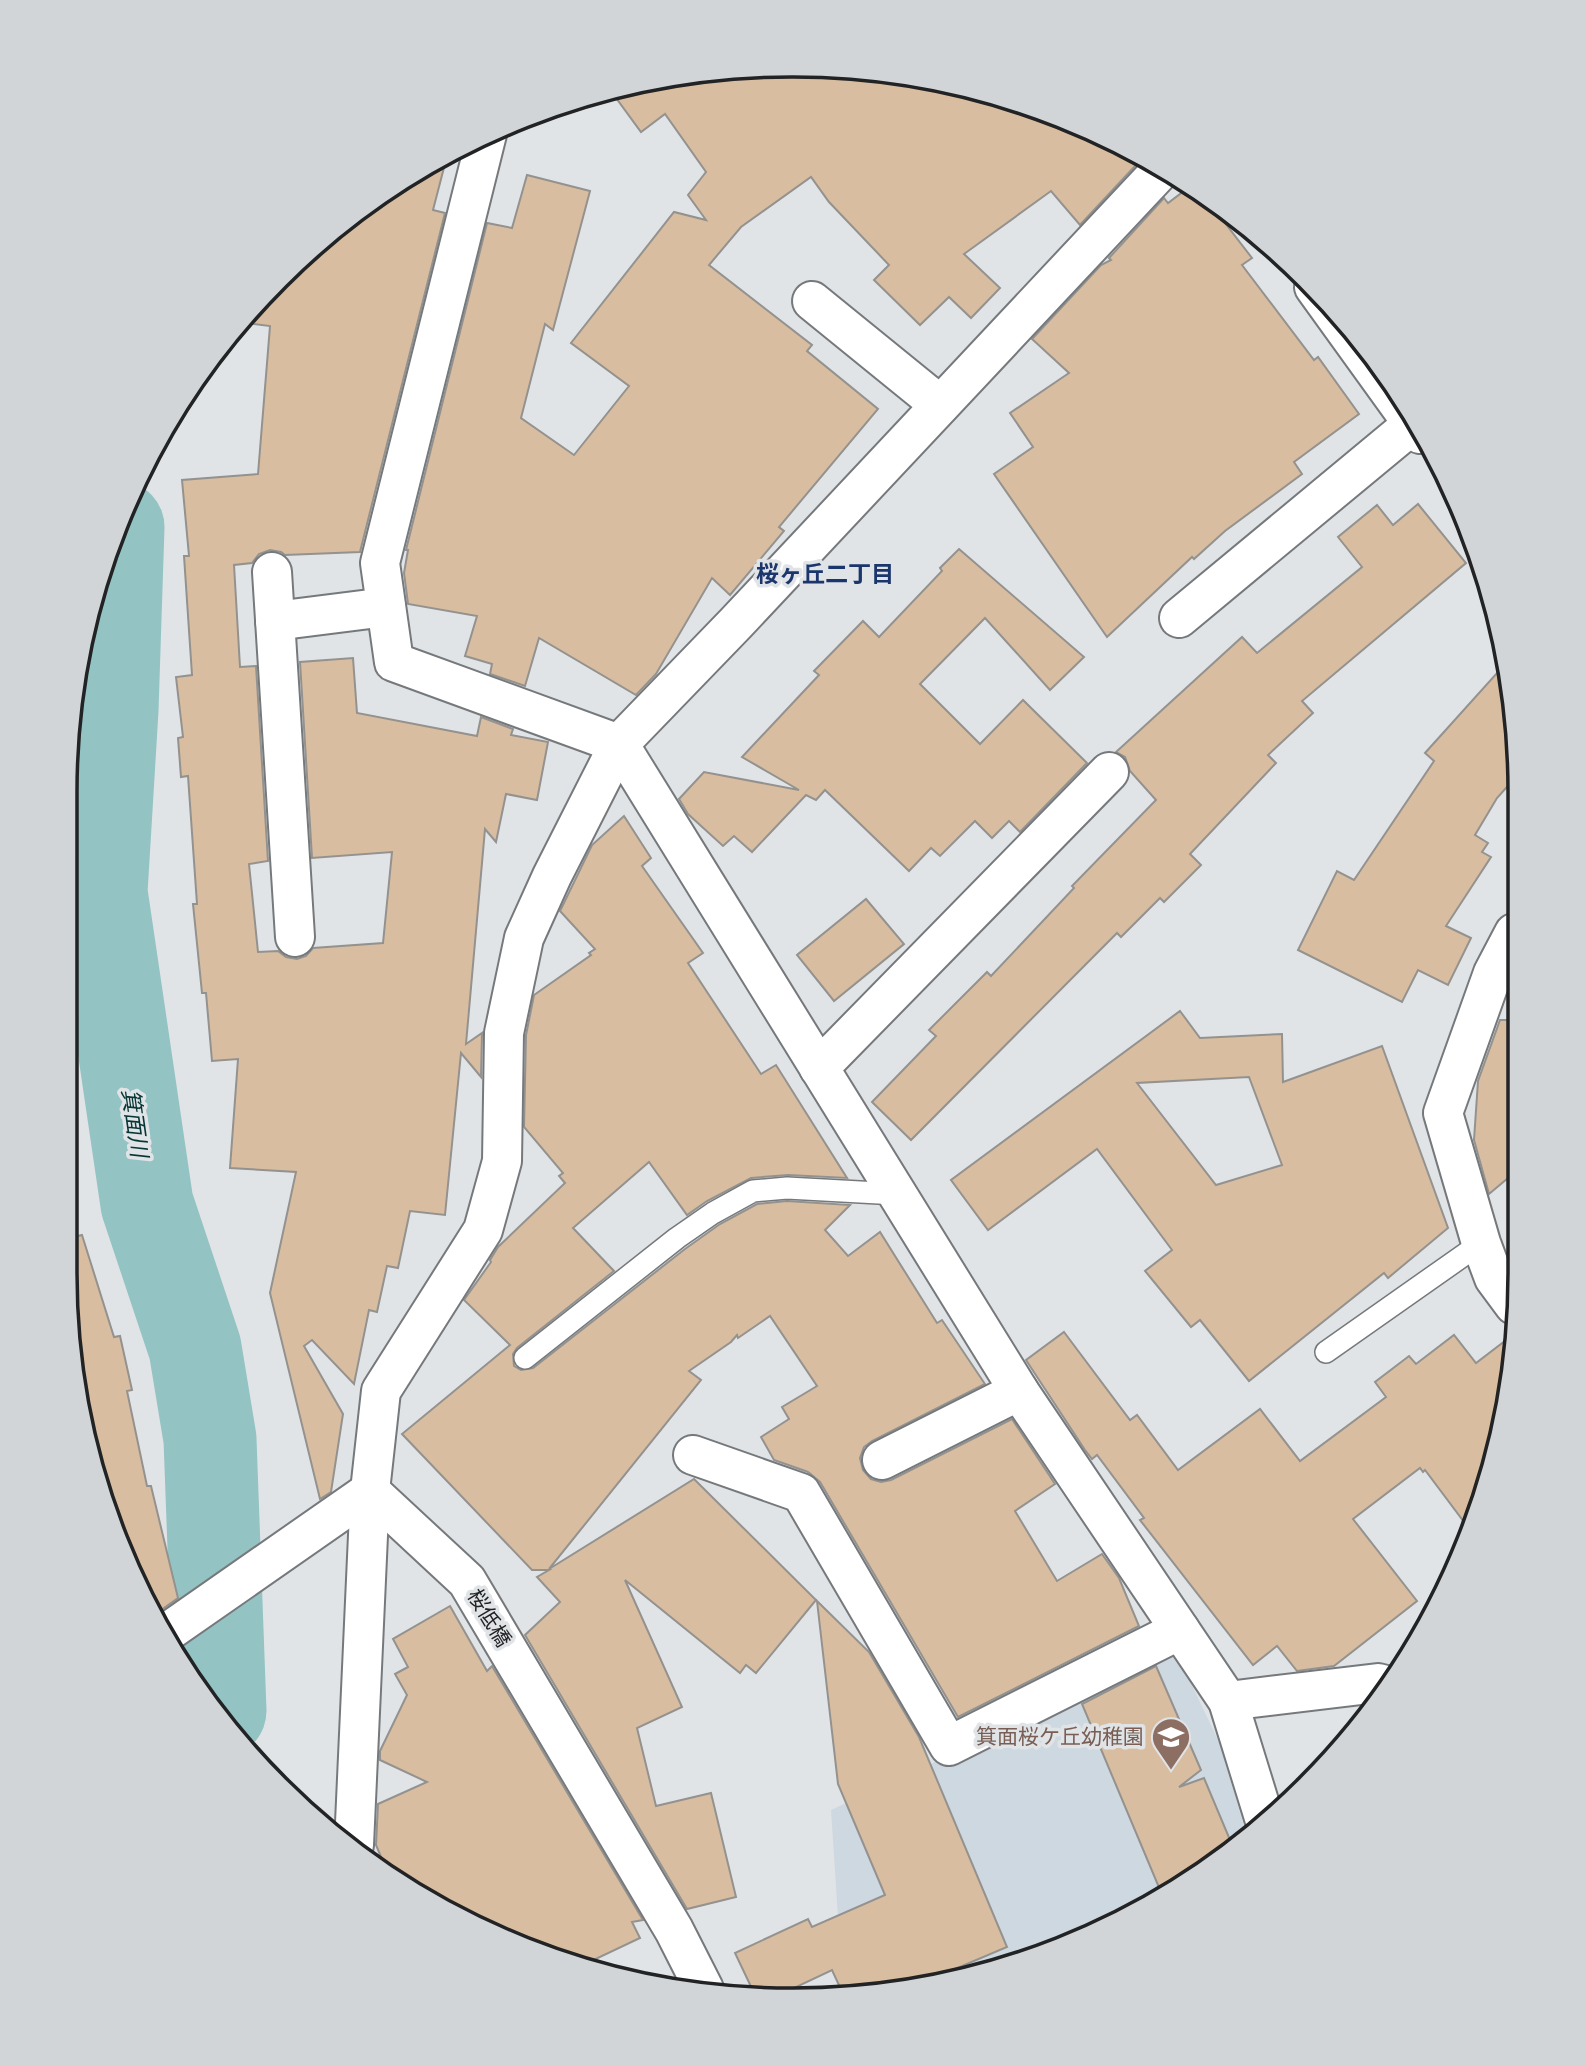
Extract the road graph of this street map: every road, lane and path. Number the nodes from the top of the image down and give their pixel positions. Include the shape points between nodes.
1 (484, 147) edge
2 (1155, 176) edge
3 (813, 301) dead end
4 (940, 405) junction
5 (1411, 434) edge
6 (272, 572) dead end
7 (386, 607) junction
8 (1179, 618) dead end
9 (275, 621) junction
10 (619, 744) junction
11 (1109, 772) dead end
12 (295, 937) dead end
13 (1508, 944) edge
14 (819, 1068) junction
15 (897, 1194) junction
16 (1501, 1274) edge
17 (1326, 1352) dead end
18 (525, 1358) dead end
19 (1018, 1391) junction
20 (693, 1455) dead end
21 (882, 1460) dead end
22 (370, 1491) junction
23 (172, 1628) edge
24 (1180, 1630) junction
25 (1378, 1683) edge
26 (1228, 1701) junction
27 (1262, 1812) edge
28 (354, 1838) edge
29 (701, 1982) edge

1 - 7 street via 380,563
2 - 4 street
3 - 4 street
4 - 10 street
5 - 8 street
6 - 9 street
7 - 9 street
7 - 10 street via 394,662
9 - 12 street
10 - 14 street
10 - 22 street via 524,938 504,1033 502,1161 483,1230 381,1391
11 - 14 street
13 - 16 street via 1493,973 1443,1113
14 - 15 street
15 - 18 lane via 788,1188 753,1191 677,1238
15 - 19 street
16 - 17 lane
19 - 21 street
19 - 24 street
20 - 24 street via 801,1493 949,1746
22 - 23 street
22 - 28 street
22 - 29 street, 桜低橋 via 467,1581
24 - 26 street
25 - 26 street
26 - 27 street

